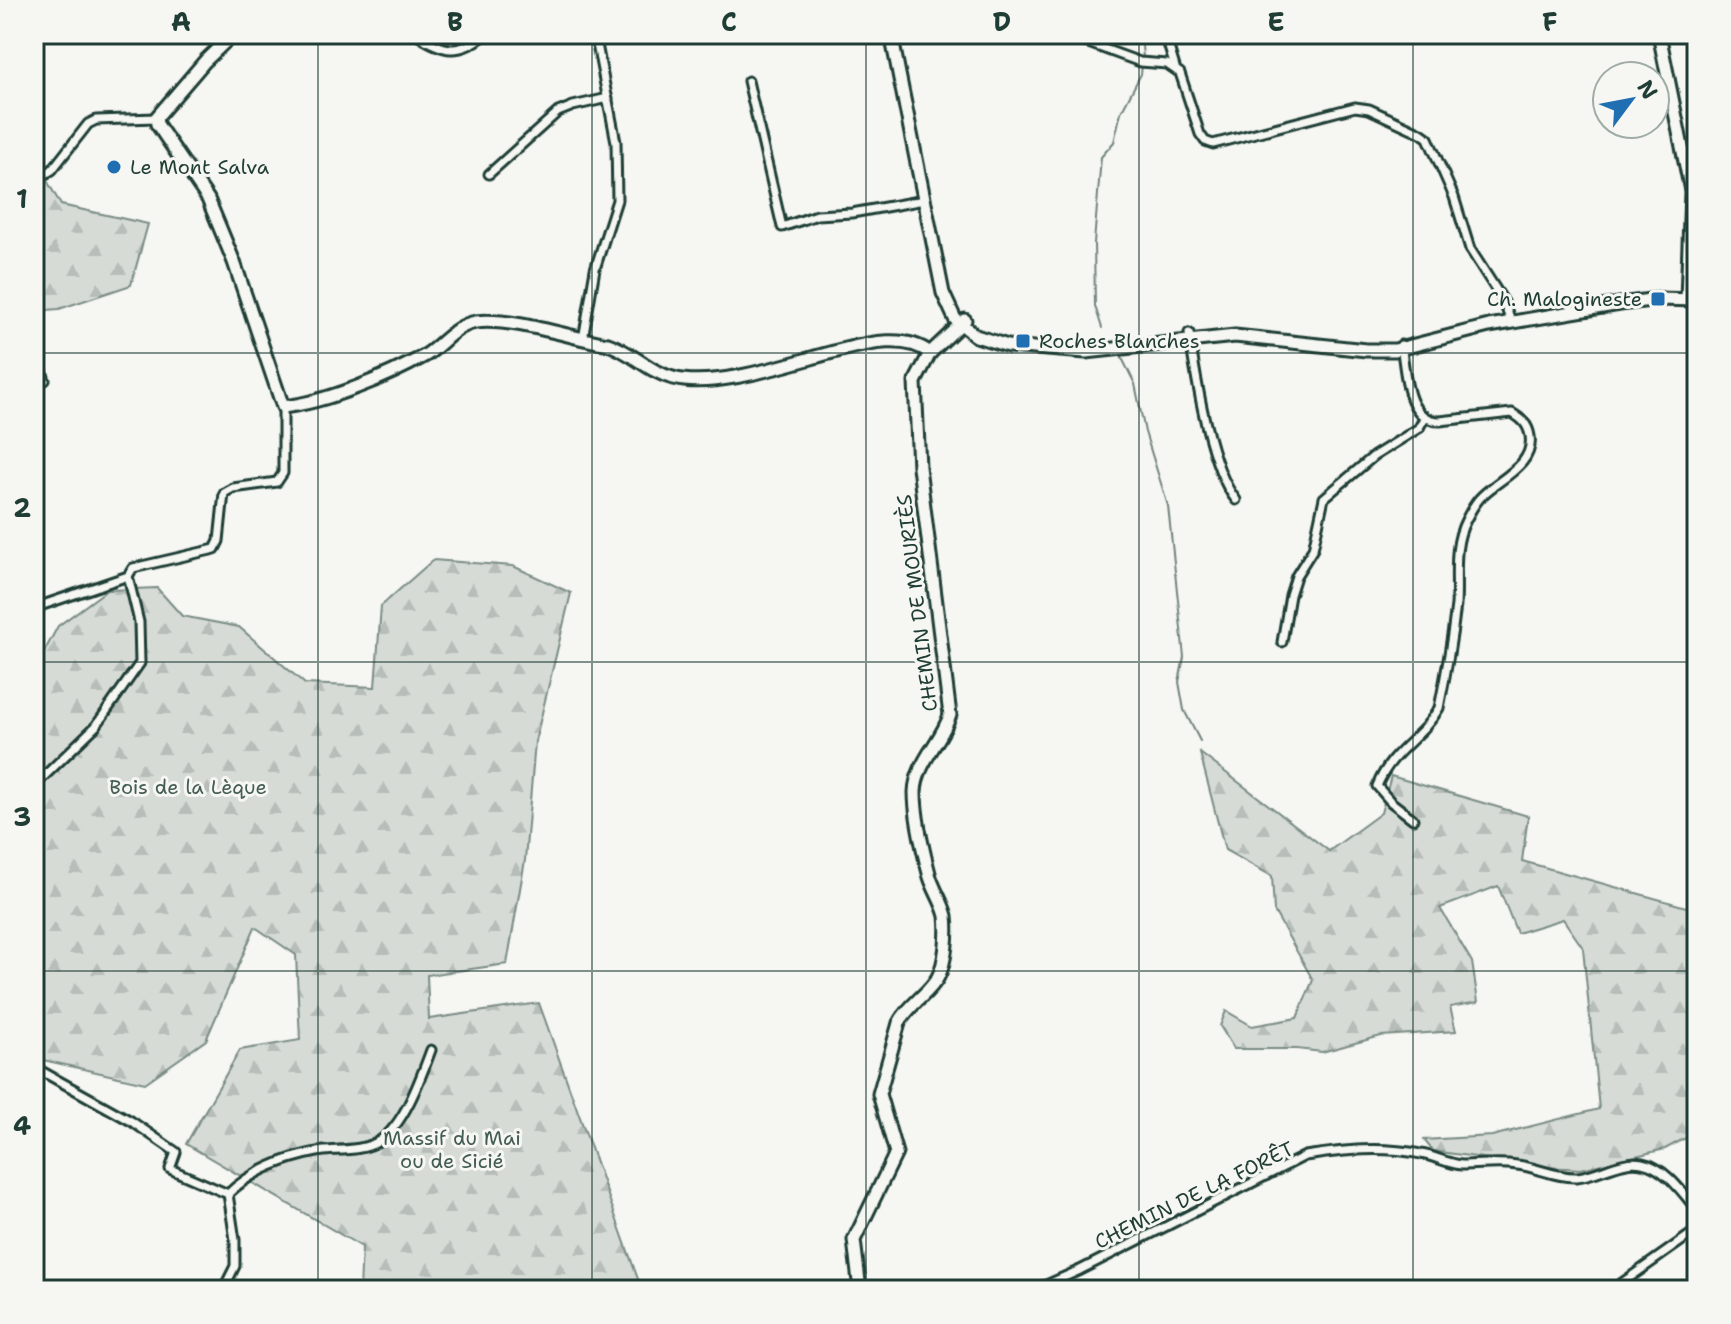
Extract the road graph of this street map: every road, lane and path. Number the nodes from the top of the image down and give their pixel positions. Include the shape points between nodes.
1 (233, 34) edge
2 (416, 34) edge
3 (486, 34) edge
4 (595, 34) edge
5 (891, 34) edge
6 (1020, 34) edge
7 (1199, 34) edge
8 (1659, 34) edge
9 (1175, 67) junction
10 (748, 81) dead end
11 (608, 98) junction
12 (156, 118) junction
13 (489, 174) dead end
14 (34, 181) edge
15 (924, 200) junction
16 (1692, 297) edge
17 (1510, 318) junction
18 (963, 322) junction
19 (1189, 337) junction
20 (583, 340) junction
21 (1401, 346) junction
22 (34, 347) edge
23 (930, 353) junction
24 (45, 380) dead end
25 (283, 407) junction
26 (1424, 418) junction
27 (1236, 500) dead end
28 (128, 576) junction
29 (34, 608) edge
30 (1282, 642) dead end
31 (34, 786) edge
32 (1413, 819) dead end
33 (431, 1050) dead end
34 (34, 1067) edge
35 (228, 1194) junction
36 (1697, 1210) edge
37 (1697, 1230) edge
38 (223, 1290) edge
39 (860, 1290) edge
40 (1021, 1290) edge
41 (1612, 1290) edge

1 - 12 street
2 - 3 street via 444,50 465,47
4 - 11 street
5 - 15 street
6 - 9 street via 1077,39 1140,62
7 - 9 street via 1168,44
8 - 16 street via 1691,191
9 - 17 street via 1200,134 1213,144 1355,107 1428,138 1470,249
10 - 15 street via 782,227 817,215
11 - 13 street via 558,112
11 - 20 street via 616,142 617,200 595,269
12 - 14 street via 88,124 52,170
12 - 25 street via 221,228
15 - 18 street via 947,304
16 - 17 street via 1645,294
17 - 21 street
18 - 19 street via 992,343 1059,352 1105,352
18 - 23 street, CHEMIN DE MOURIÈS
19 - 21 street via 1235,330
19 - 27 street via 1221,473
20 - 23 street via 621,348 658,373 684,381 721,379 866,345 907,342
20 - 25 street via 476,322 366,384
21 - 26 street via 1413,405
22 - 24 street
23 - 39 street, CHEMIN DE MOURIÈS via 915,382 915,405 927,547 950,715 915,790 931,879 946,916 945,946 938,978 899,1023 879,1094 896,1153 854,1240
25 - 28 street via 283,473 277,482 224,493 215,549 133,568
26 - 30 street via 1419,428 1374,456 1324,498 1313,549 1290,595
26 - 32 street via 1512,413 1529,429 1531,443 1516,469 1479,499 1466,520 1458,540 1456,600 1439,708 1393,757 1377,786
28 - 29 street
28 - 31 street via 139,622 140,663 96,726
33 - 35 street via 398,1122 378,1142 286,1161 242,1180
34 - 35 street via 176,1152 170,1169
35 - 38 street via 235,1266
36 - 40 street, CHEMIN DE LA FORÊT via 1660,1170 1644,1163 1578,1177 1520,1165 1457,1164 1385,1148 1342,1151 1305,1156 1080,1270
37 - 41 street

